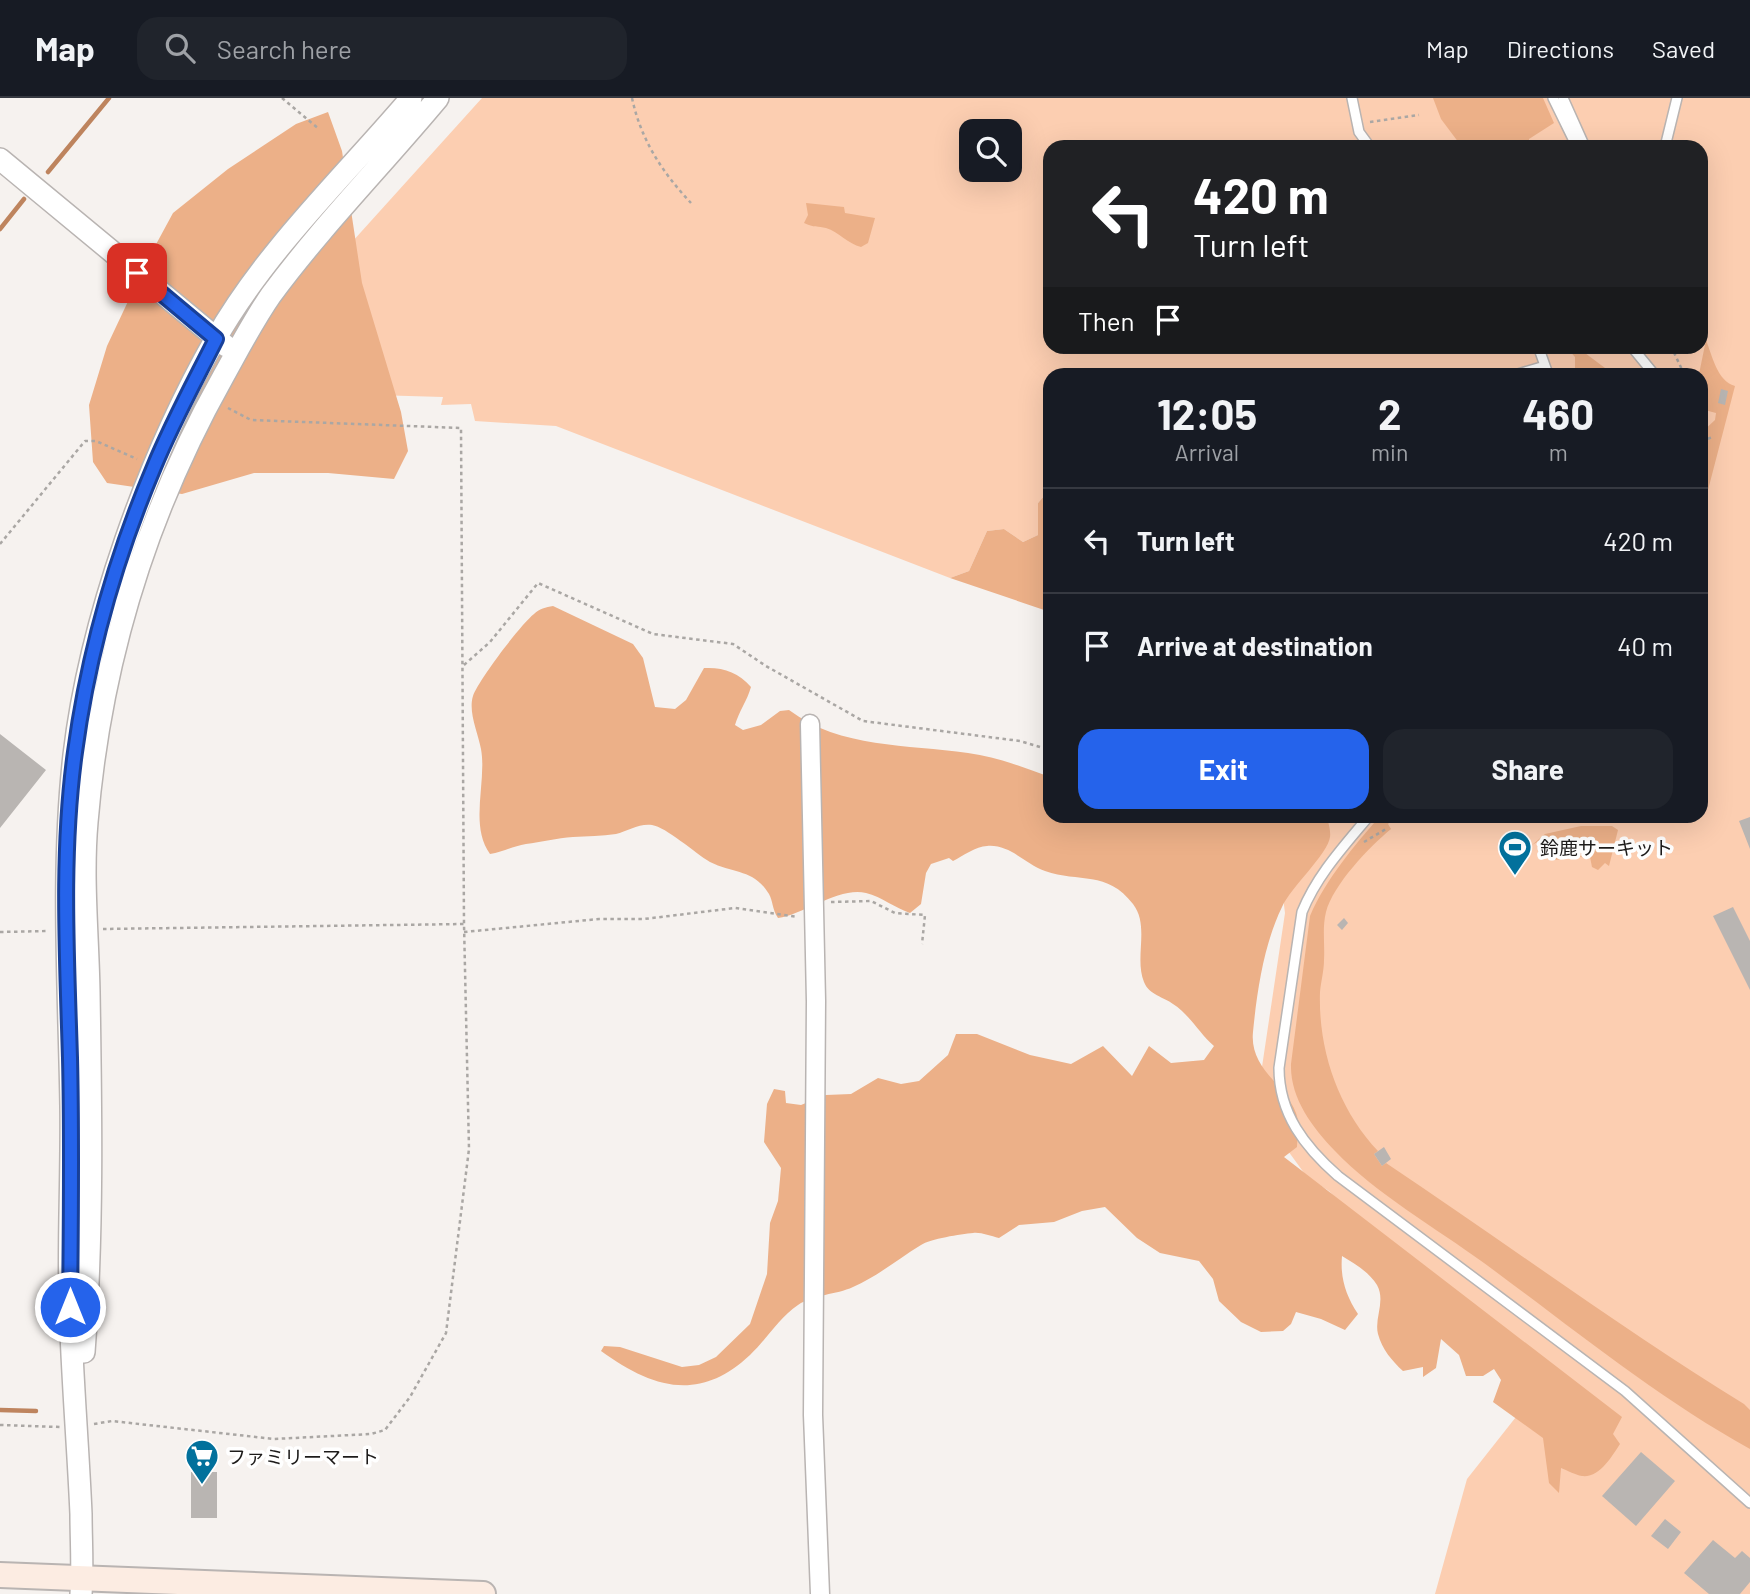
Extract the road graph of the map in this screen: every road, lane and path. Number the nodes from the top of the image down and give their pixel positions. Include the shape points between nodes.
1 (282, 98) edge
2 (411, 98) edge
3 (438, 98) edge
4 (632, 98) edge
5 (1352, 98) edge
6 (1553, 98) edge
7 (1563, 98) edge
8 (1677, 98) edge
9 (1419, 115) dead end
10 (1362, 123) dead end
11 (319, 129) dead end
12 (1365, 140) edge
13 (1574, 140) edge
14 (1582, 140) edge
15 (1667, 140) edge
16 (0, 159) edge
17 (691, 203) dead end
18 (216, 339) junction
19 (236, 354) junction
20 (1638, 354) edge
21 (1649, 368) edge
22 (211, 399) junction
23 (1713, 437) dead end
24 (1708, 439) edge
25 (154, 467) junction
26 (0, 544) edge
27 (463, 666) junction
28 (810, 724) dead end
29 (1043, 748) edge
30 (1363, 823) edge
31 (813, 904) junction
32 (464, 924) junction
33 (67, 930) junction
34 (88, 930) junction
35 (0, 932) edge
36 (464, 932) junction
37 (922, 944) dead end
38 (0, 1425) edge
39 (78, 1426) junction
40 (1750, 1503) edge
41 (0, 1575) edge
42 (82, 1586) edge
43 (483, 1594) edge
44 (820, 1594) edge

1 - 11 path
2 - 18 street via 295,229
3 - 19 street via 304,254
4 - 17 path via 647,145
5 - 12 lane
6 - 13 lane
7 - 14 lane
8 - 15 lane
9 - 10 path
16 - 18 street
18 - 19 street
18 - 25 street
19 - 22 street
20 - 21 lane
22 - 27 path via 251,420 461,428
22 - 34 street via 154,522 117,641 87,824
23 - 24 path
25 - 26 path via 96,441 85,441
25 - 33 street via 117,571 84,694 69,818
27 - 29 path via 490,642 538,583 653,634 733,644 863,721
27 - 32 path
28 - 31 street
30 - 40 lane via 1311,890 1303,912 1279,1068 1289,1117 1305,1143 1338,1176 1625,1391
31 - 36 path via 797,917 735,908
31 - 37 path via 871,901 895,913 925,915
31 - 44 street via 813,1415
32 - 34 path
32 - 36 path
33 - 35 path
33 - 39 street via 70,1307
34 - 39 street via 87,1307
36 - 39 path via 468,1149 446,1333 395,1420 379,1432 274,1439 112,1422
38 - 39 path
39 - 42 street
41 - 42 main road
42 - 43 main road

